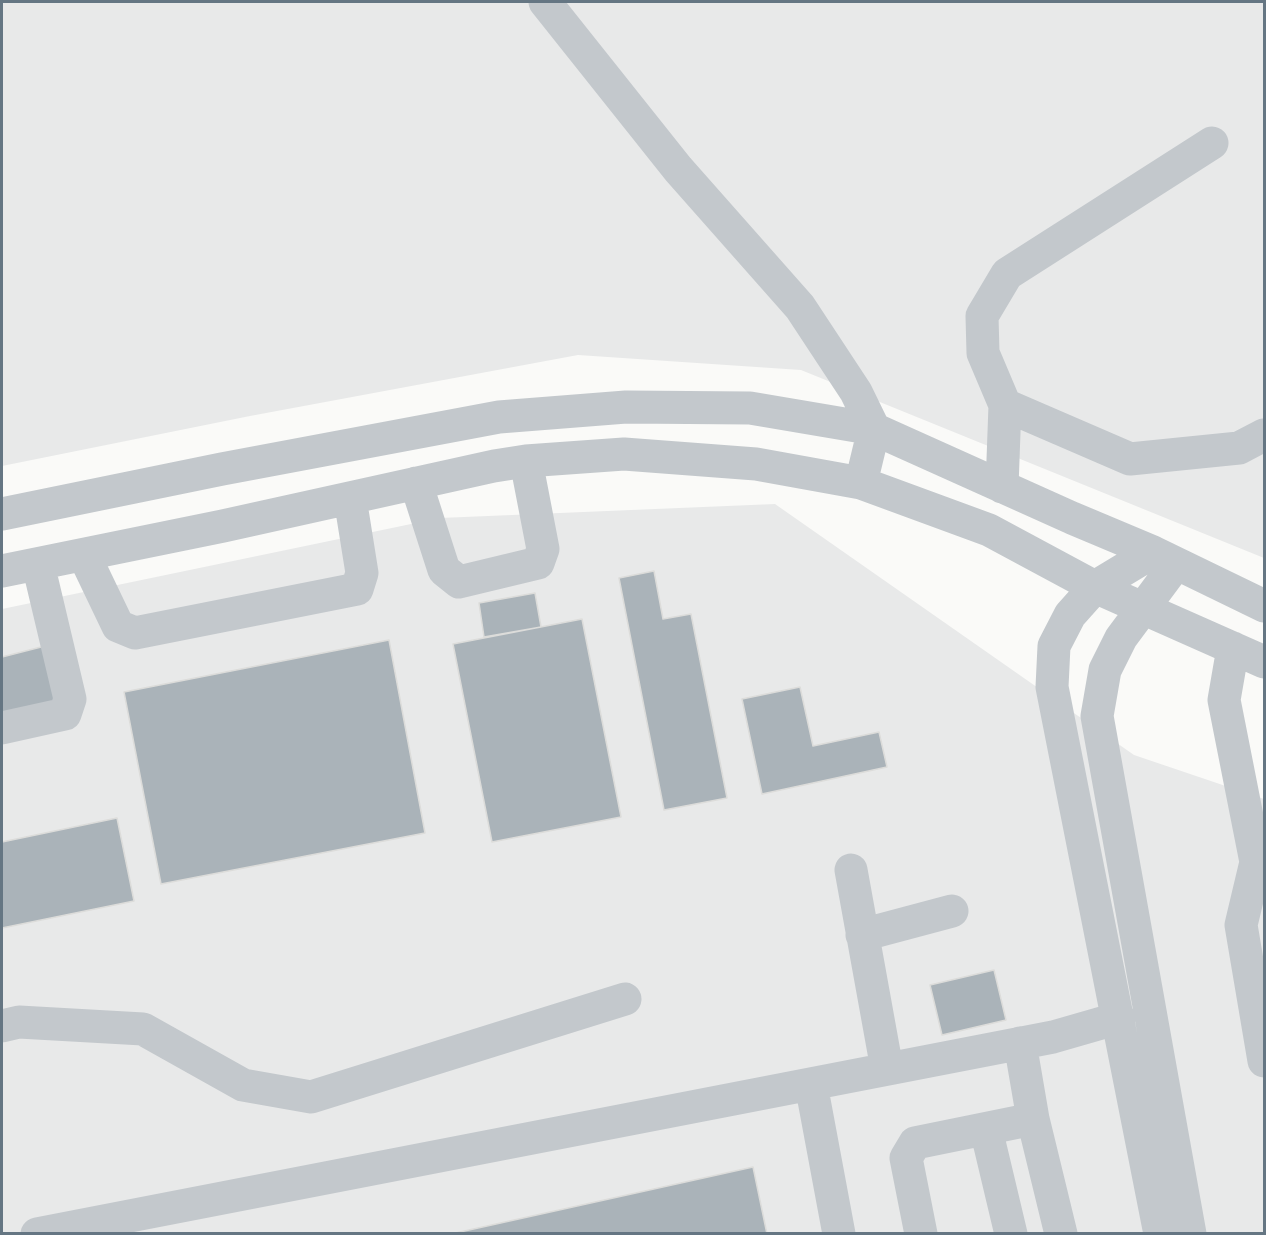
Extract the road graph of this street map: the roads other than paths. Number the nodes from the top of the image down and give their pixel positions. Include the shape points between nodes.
1 (545, 2) edge
2 (1212, 143) dead end
3 (1005, 405) junction
4 (874, 429) junction
5 (1264, 435) edge
6 (526, 461) junction
7 (416, 483) junction
8 (861, 483) junction
9 (1002, 487) junction
10 (350, 498) junction
11 (2, 514) edge
12 (84, 555) junction
13 (1165, 558) junction
14 (38, 564) junction
15 (2, 571) edge
16 (1095, 587) junction
17 (1264, 606) edge
18 (1144, 608) junction
19 (1233, 648) junction
20 (1264, 662) edge
21 (2, 728) edge
22 (1260, 861) edge
23 (850, 870) dead end
24 (952, 911) dead end
25 (862, 934) junction
26 (625, 999) dead end
27 (1119, 1018) junction
28 (2, 1026) edge
29 (1020, 1044) junction
30 (1264, 1061) edge
31 (887, 1069) junction
32 (811, 1084) junction
33 (1033, 1119) junction
34 (986, 1129) junction
35 (37, 1233) edge
36 (839, 1233) edge
37 (921, 1233) edge
38 (1011, 1233) edge
39 (1061, 1233) edge
40 (1160, 1233) edge
41 (1190, 1233) edge

1 - 4 street via 678,169 800,307 856,392
2 - 3 street via 1007,274 982,316 983,353
3 - 5 street via 1130,459 1239,448
3 - 9 street
4 - 8 street
4 - 9 street
4 - 11 street via 750,408 626,407 499,417
6 - 7 street
6 - 7 street via 543,549 538,563 459,582 444,570
6 - 8 street via 624,454 756,464
7 - 10 street
8 - 16 street via 989,530
9 - 13 street
10 - 12 street
10 - 12 street via 362,573 357,589 135,633 118,626
12 - 14 street
13 - 16 street
13 - 17 street
13 - 18 street
14 - 15 street
14 - 21 street via 70,699 65,714
16 - 18 street
16 - 27 street via 1071,615 1054,646 1052,687
18 - 19 street
18 - 41 street via 1121,638 1105,670 1097,716
19 - 20 street
19 - 22 street via 1224,700
22 - 30 street via 1240,925
23 - 25 street
24 - 25 street
25 - 31 street
26 - 28 street via 311,1097 243,1085 143,1029 20,1022
27 - 29 street
27 - 40 street
29 - 31 street
29 - 33 street
31 - 32 street
32 - 35 street
32 - 36 street
33 - 34 street
33 - 39 street
34 - 37 street via 915,1143 906,1158
34 - 38 street

